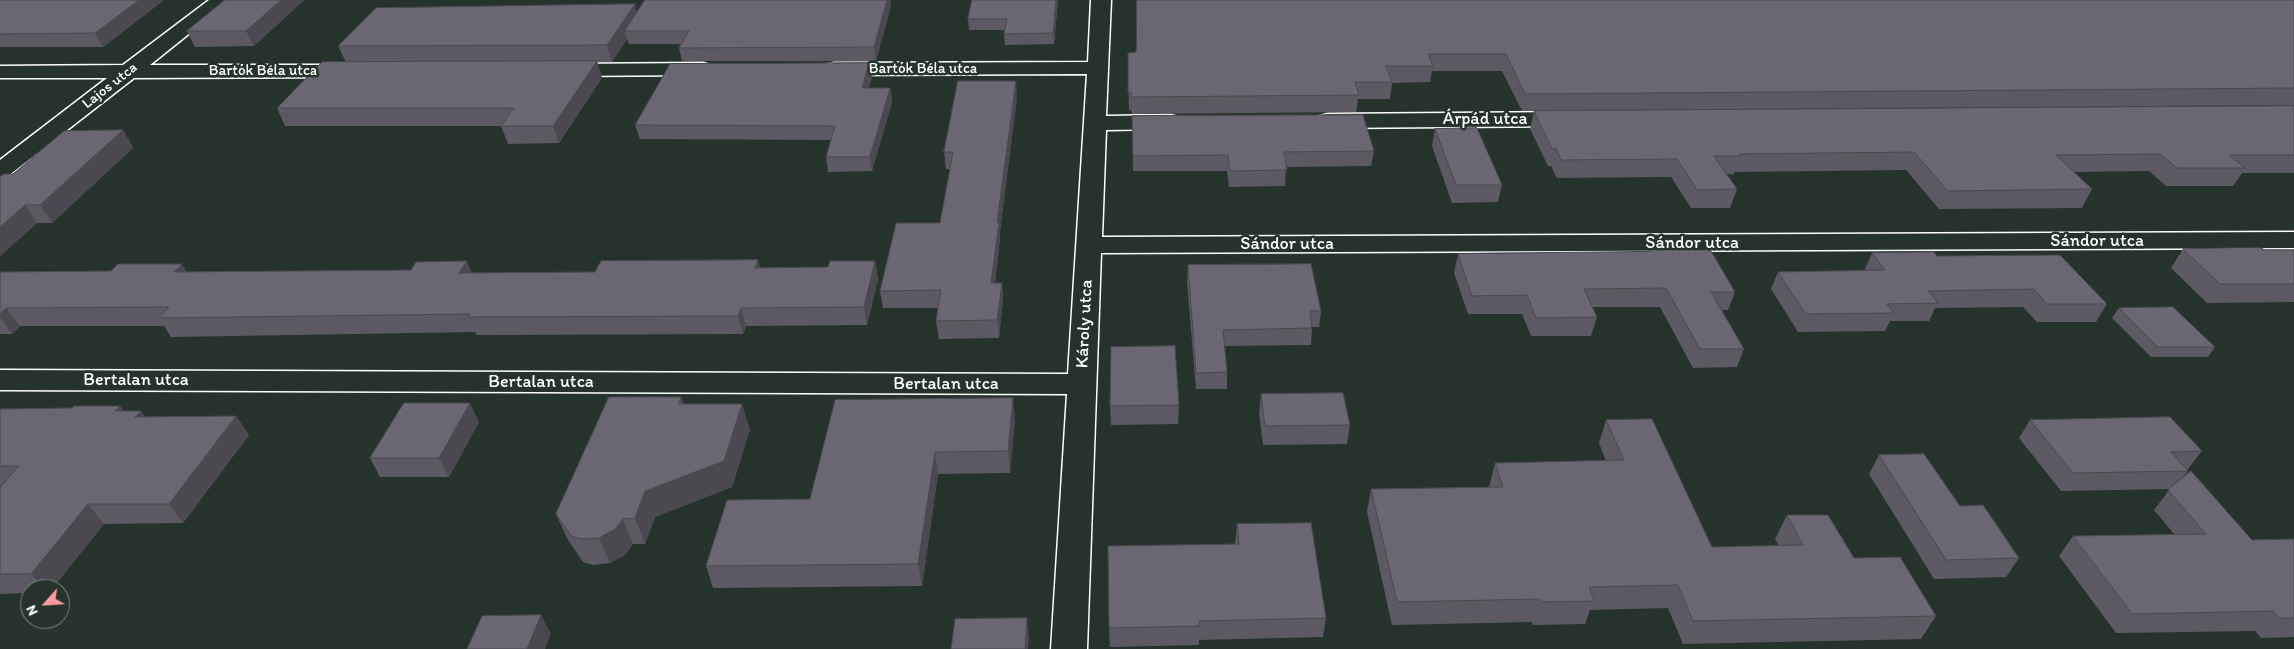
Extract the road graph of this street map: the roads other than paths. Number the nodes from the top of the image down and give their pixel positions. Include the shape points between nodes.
1 (221, 0) edge
2 (1101, 0) edge
3 (1096, 68) junction
4 (727, 69) edge
5 (817, 69) edge
6 (538, 70) edge
7 (368, 71) edge
8 (0, 72) edge
9 (129, 72) junction
10 (1592, 119) edge
11 (1304, 121) edge
12 (1195, 122) edge
13 (1096, 123) junction
14 (0, 172) edge
15 (2294, 240) edge
16 (1090, 245) junction
17 (0, 380) edge
18 (1082, 384) junction
19 (1069, 649) edge

1 - 9 street, Lajos utca
2 - 3 street, Károly utca
3 - 5 street, Bartók Béla utca
3 - 13 street, Károly utca
4 - 6 street
7 - 9 street, Bartók Béla utca
8 - 9 street, Bartók Béla utca
9 - 14 street, Lajos utca
10 - 11 street, Árpád utca
12 - 13 street
13 - 16 street, Károly utca
15 - 16 street, Sándor utca
16 - 18 street, Károly utca
17 - 18 street, Bertalan utca
18 - 19 street, Károly utca

